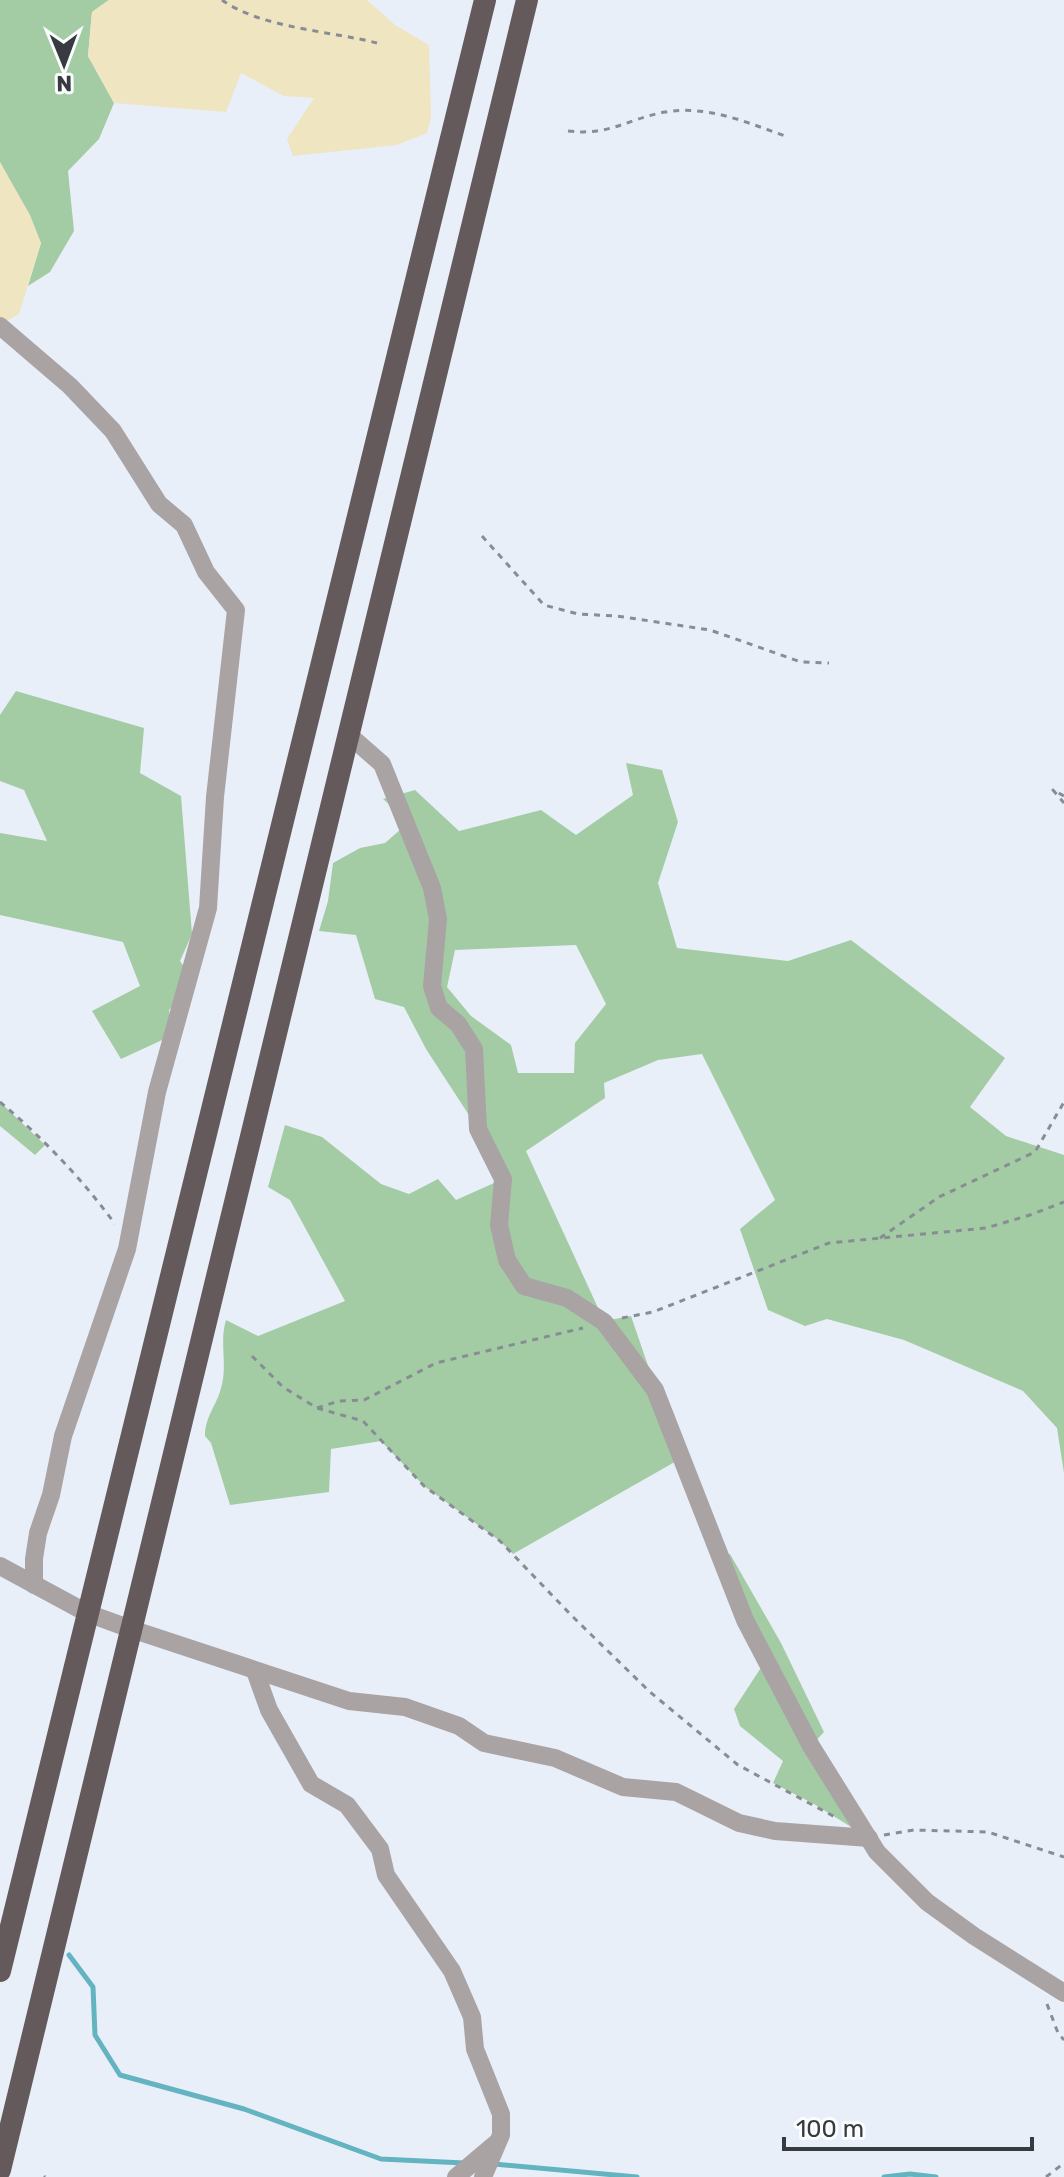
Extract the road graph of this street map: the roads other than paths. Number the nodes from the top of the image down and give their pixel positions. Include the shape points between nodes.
1 (485, 0) edge
2 (527, 0) edge
3 (0, 326) edge
4 (349, 735) junction
5 (0, 1566) edge
6 (34, 1585) junction
7 (87, 1613) junction
8 (131, 1629) junction
9 (255, 1671) junction
10 (869, 1838) junction
11 (0, 1971) edge
12 (1064, 1993) edge
13 (498, 2143) junction
14 (0, 2170) edge
15 (456, 2177) edge
16 (483, 2177) edge

1 - 7 highway
2 - 4 highway
3 - 6 street via 113,431 159,504 184,525 206,572 236,610 208,908 157,1092 127,1249 63,1436 38,1533
4 - 8 highway
4 - 10 street via 382,764 432,888 438,919 432,986 439,1008 458,1024 474,1049 478,1129 503,1179 499,1225 507,1260 524,1286 567,1298 604,1322 655,1390 745,1620 811,1746
5 - 6 street
6 - 7 street
7 - 8 street
7 - 11 highway
8 - 9 street
8 - 14 highway
9 - 10 street via 349,1701 405,1707 459,1726 484,1743 555,1758 623,1787 676,1792 739,1823
9 - 13 street via 269,1710 311,1784 347,1805 380,1849 386,1875 452,1971 472,2017 475,2049 501,2114
10 - 12 street via 927,1902
13 - 15 street
13 - 16 street

